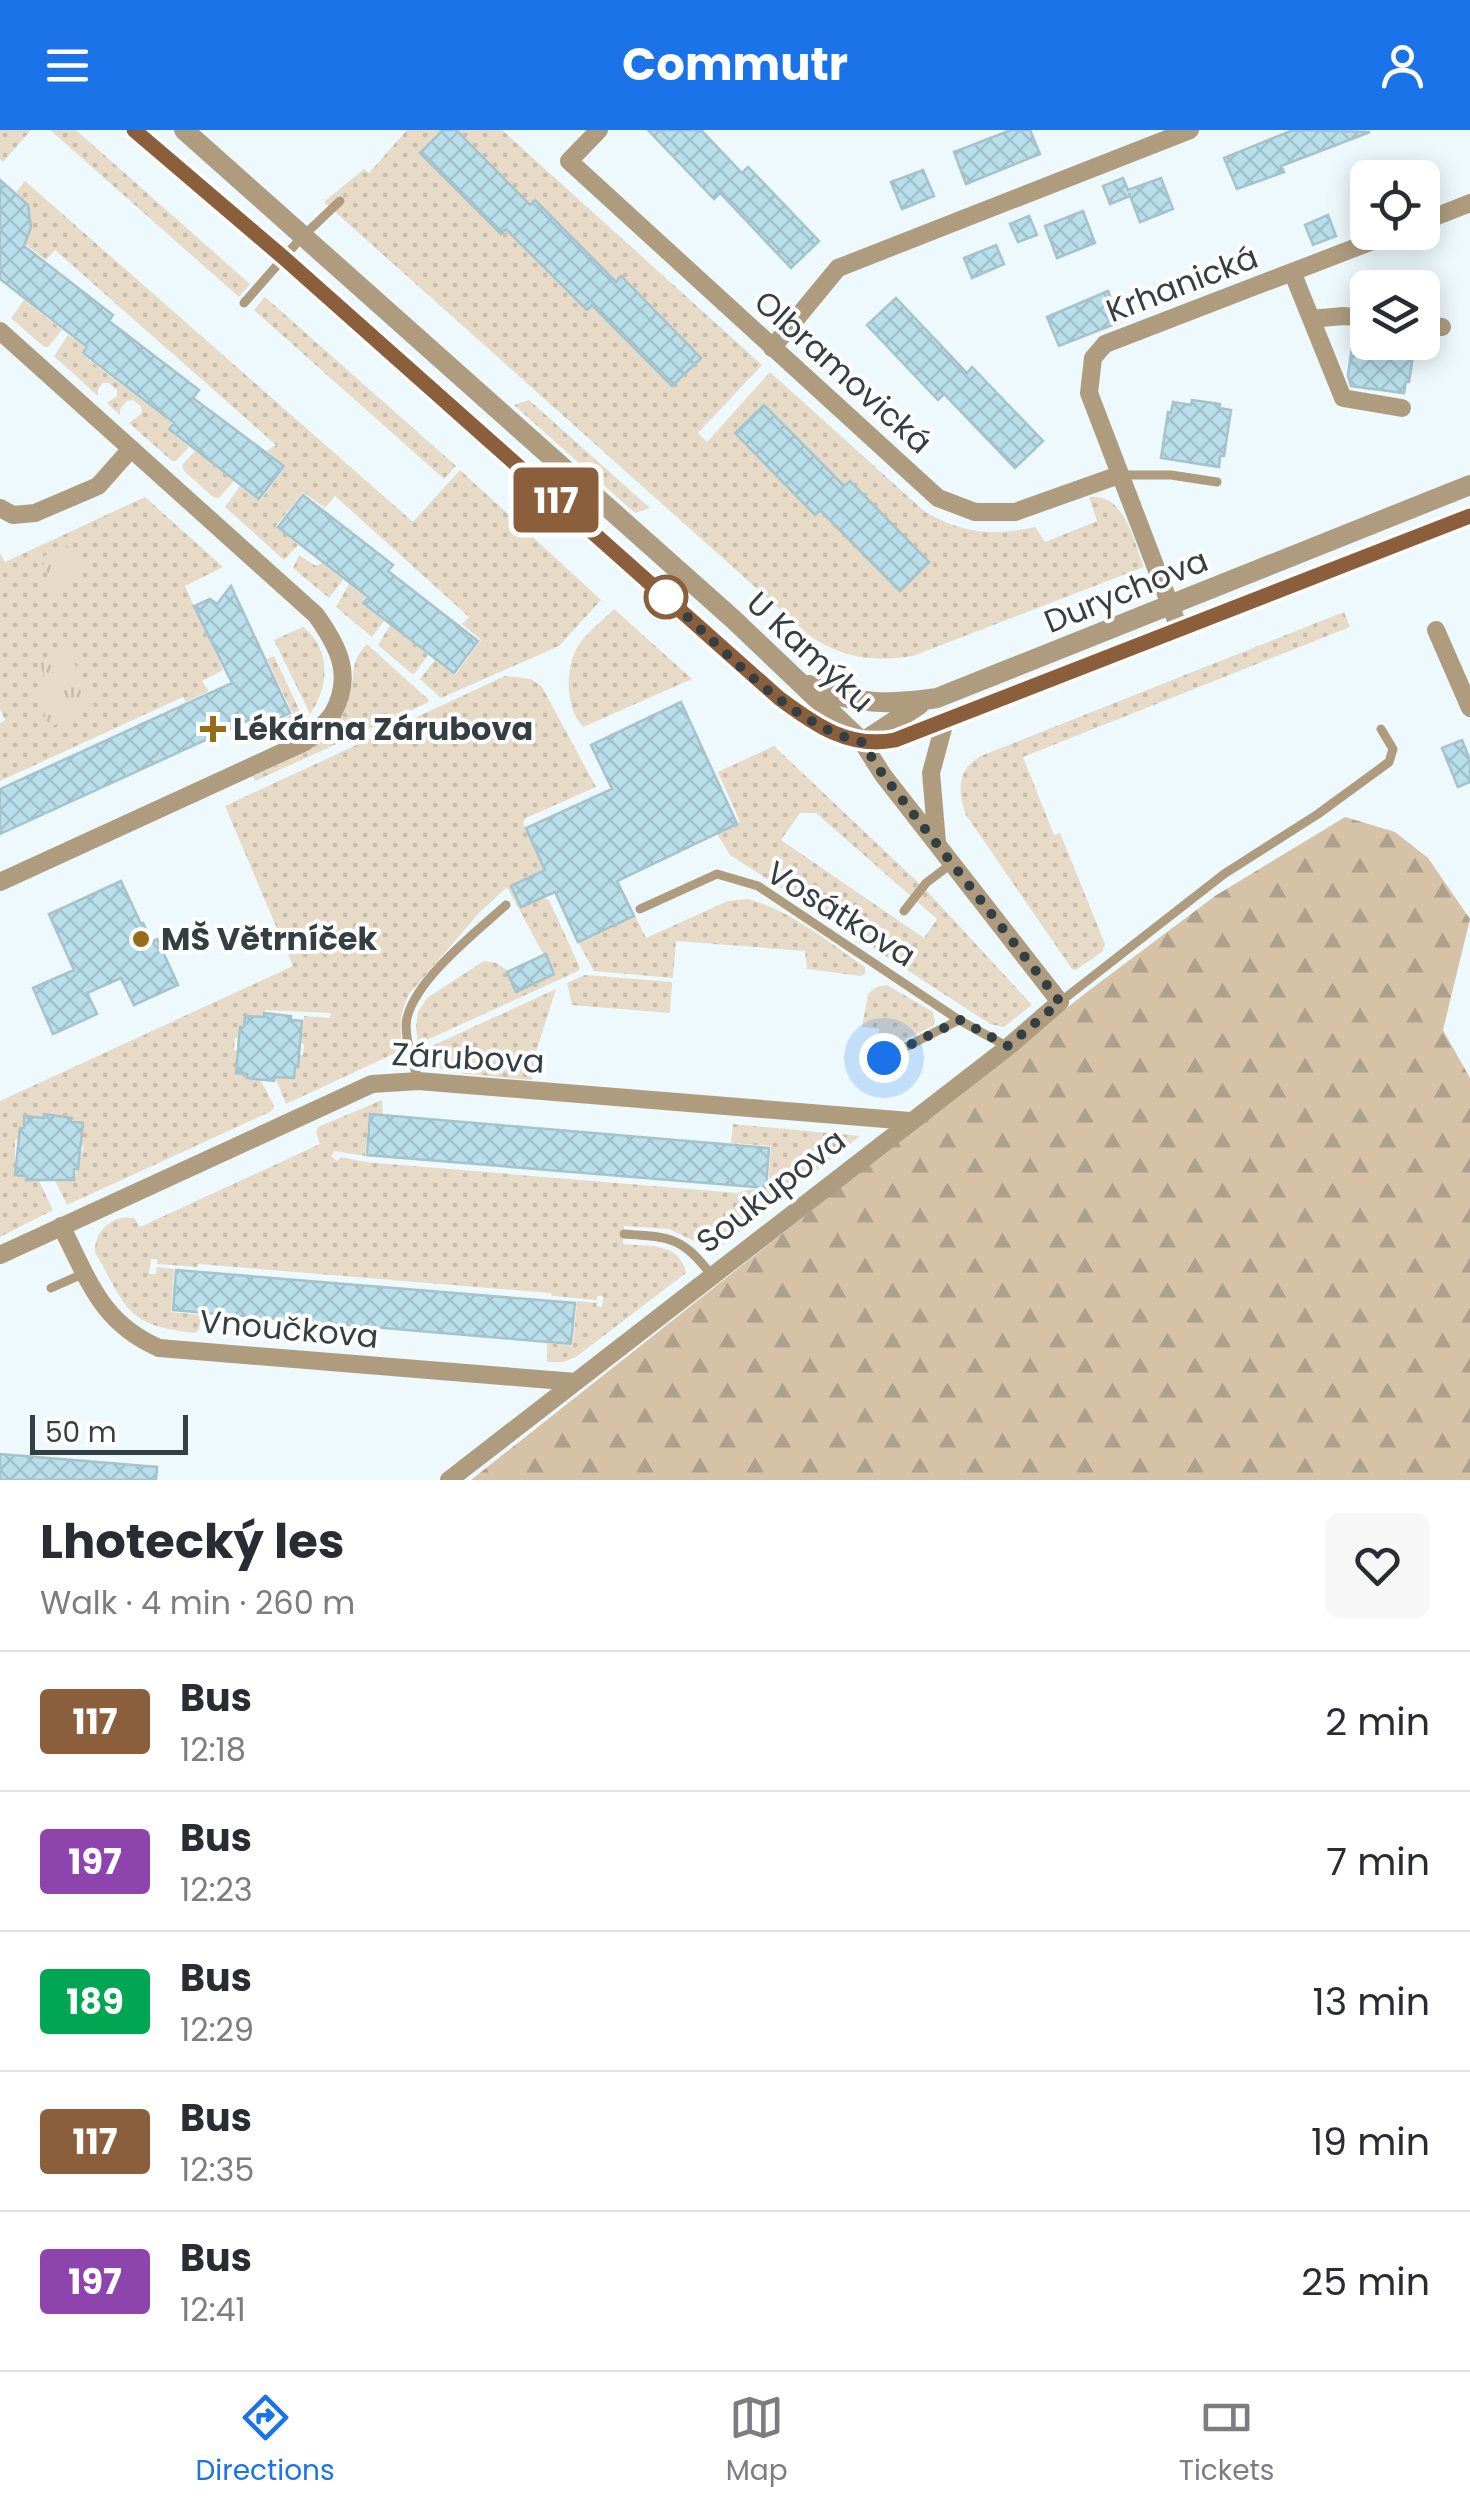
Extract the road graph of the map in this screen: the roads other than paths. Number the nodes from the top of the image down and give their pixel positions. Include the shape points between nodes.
1 (134, 130) edge
2 (184, 130) edge
3 (599, 130) edge
4 (1185, 131) edge
5 (340, 201) dead end
6 (1470, 203) edge
7 (1440, 215) edge
8 (302, 238) junction
9 (1352, 250) edge
10 (284, 258) junction
11 (1293, 274) junction
12 (244, 303) dead end
13 (1350, 317) edge
14 (1311, 320) junction
15 (0, 331) edge
16 (772, 348) junction
17 (1402, 408) dead end
18 (130, 450) junction
19 (1118, 475) junction
20 (1217, 482) dead end
21 (1470, 485) edge
22 (0, 508) edge
23 (1470, 516) edge
24 (1170, 606) junction
25 (1179, 628) junction
26 (1436, 630) dead end
27 (798, 680) junction
28 (937, 698) junction
29 (1470, 708) edge
30 (945, 721) junction
31 (1380, 730) dead end
32 (862, 742) junction
33 (937, 842) junction
34 (952, 863) junction
35 (0, 882) edge
36 (506, 906) dead end
37 (640, 909) dead end
38 (904, 912) dead end
39 (1060, 1002) junction
40 (960, 1020) junction
41 (1008, 1046) junction
42 (884, 1058) dead end
43 (418, 1081) junction
44 (910, 1121) junction
45 (62, 1226) junction
46 (624, 1234) dead end
47 (0, 1255) edge
48 (85, 1273) junction
49 (712, 1276) junction
50 (51, 1288) dead end
51 (576, 1382) junction
52 (449, 1480) edge

1 - 10 street, U Kamýku
2 - 8 street, U Kamýku
3 - 16 street, Olbramovická via 570,161
4 - 16 street via 838,268
5 - 8 lane
6 - 7 street
8 - 10 lane
8 - 27 street, U Kamýku
9 - 11 street, Krhanická
10 - 12 lane
10 - 32 street, U Kamýku via 779,698 816,726
11 - 14 street
11 - 19 street, Krhanická via 1105,344 1093,358 1089,393
13 - 14 street
14 - 17 street via 1342,398
15 - 18 street
16 - 19 street, Olbramovická via 938,498 975,512 1015,512
18 - 22 street via 98,486 36,513 13,515
18 - 35 street via 316,615 338,646 344,678 333,714 305,742
19 - 20 lane
19 - 24 street, Krhanická
21 - 24 street, Durychova
23 - 25 street, Durychova
24 - 25 street, Krhanická
24 - 28 street, Durychova
25 - 30 street, Durychova
26 - 29 street
27 - 28 street, Durychova via 863,701
27 - 32 street, U Kamýku
28 - 32 street
30 - 32 street, Durychova via 895,740
30 - 33 street via 930,773
31 - 39 lane via 1393,749 1389,762 1224,874
32 - 33 street
33 - 34 street
34 - 38 lane
34 - 39 street
36 - 43 lane via 415,996 406,1022
37 - 40 lane, Vosátkova via 717,874 758,886
39 - 41 street, Soukupova
40 - 41 lane, Vosátkova
40 - 42 lane
41 - 44 street, Soukupova
43 - 44 street, Zárubova
43 - 45 street, Zárubova via 372,1084
44 - 49 street, Soukupova
45 - 47 street, Zárubova
45 - 48 street, Vnoučkova
46 - 49 lane via 670,1236 692,1250
48 - 50 lane
48 - 51 street, Vnoučkova via 109,1316 159,1348
49 - 51 street, Soukupova
51 - 52 street, Soukupova

